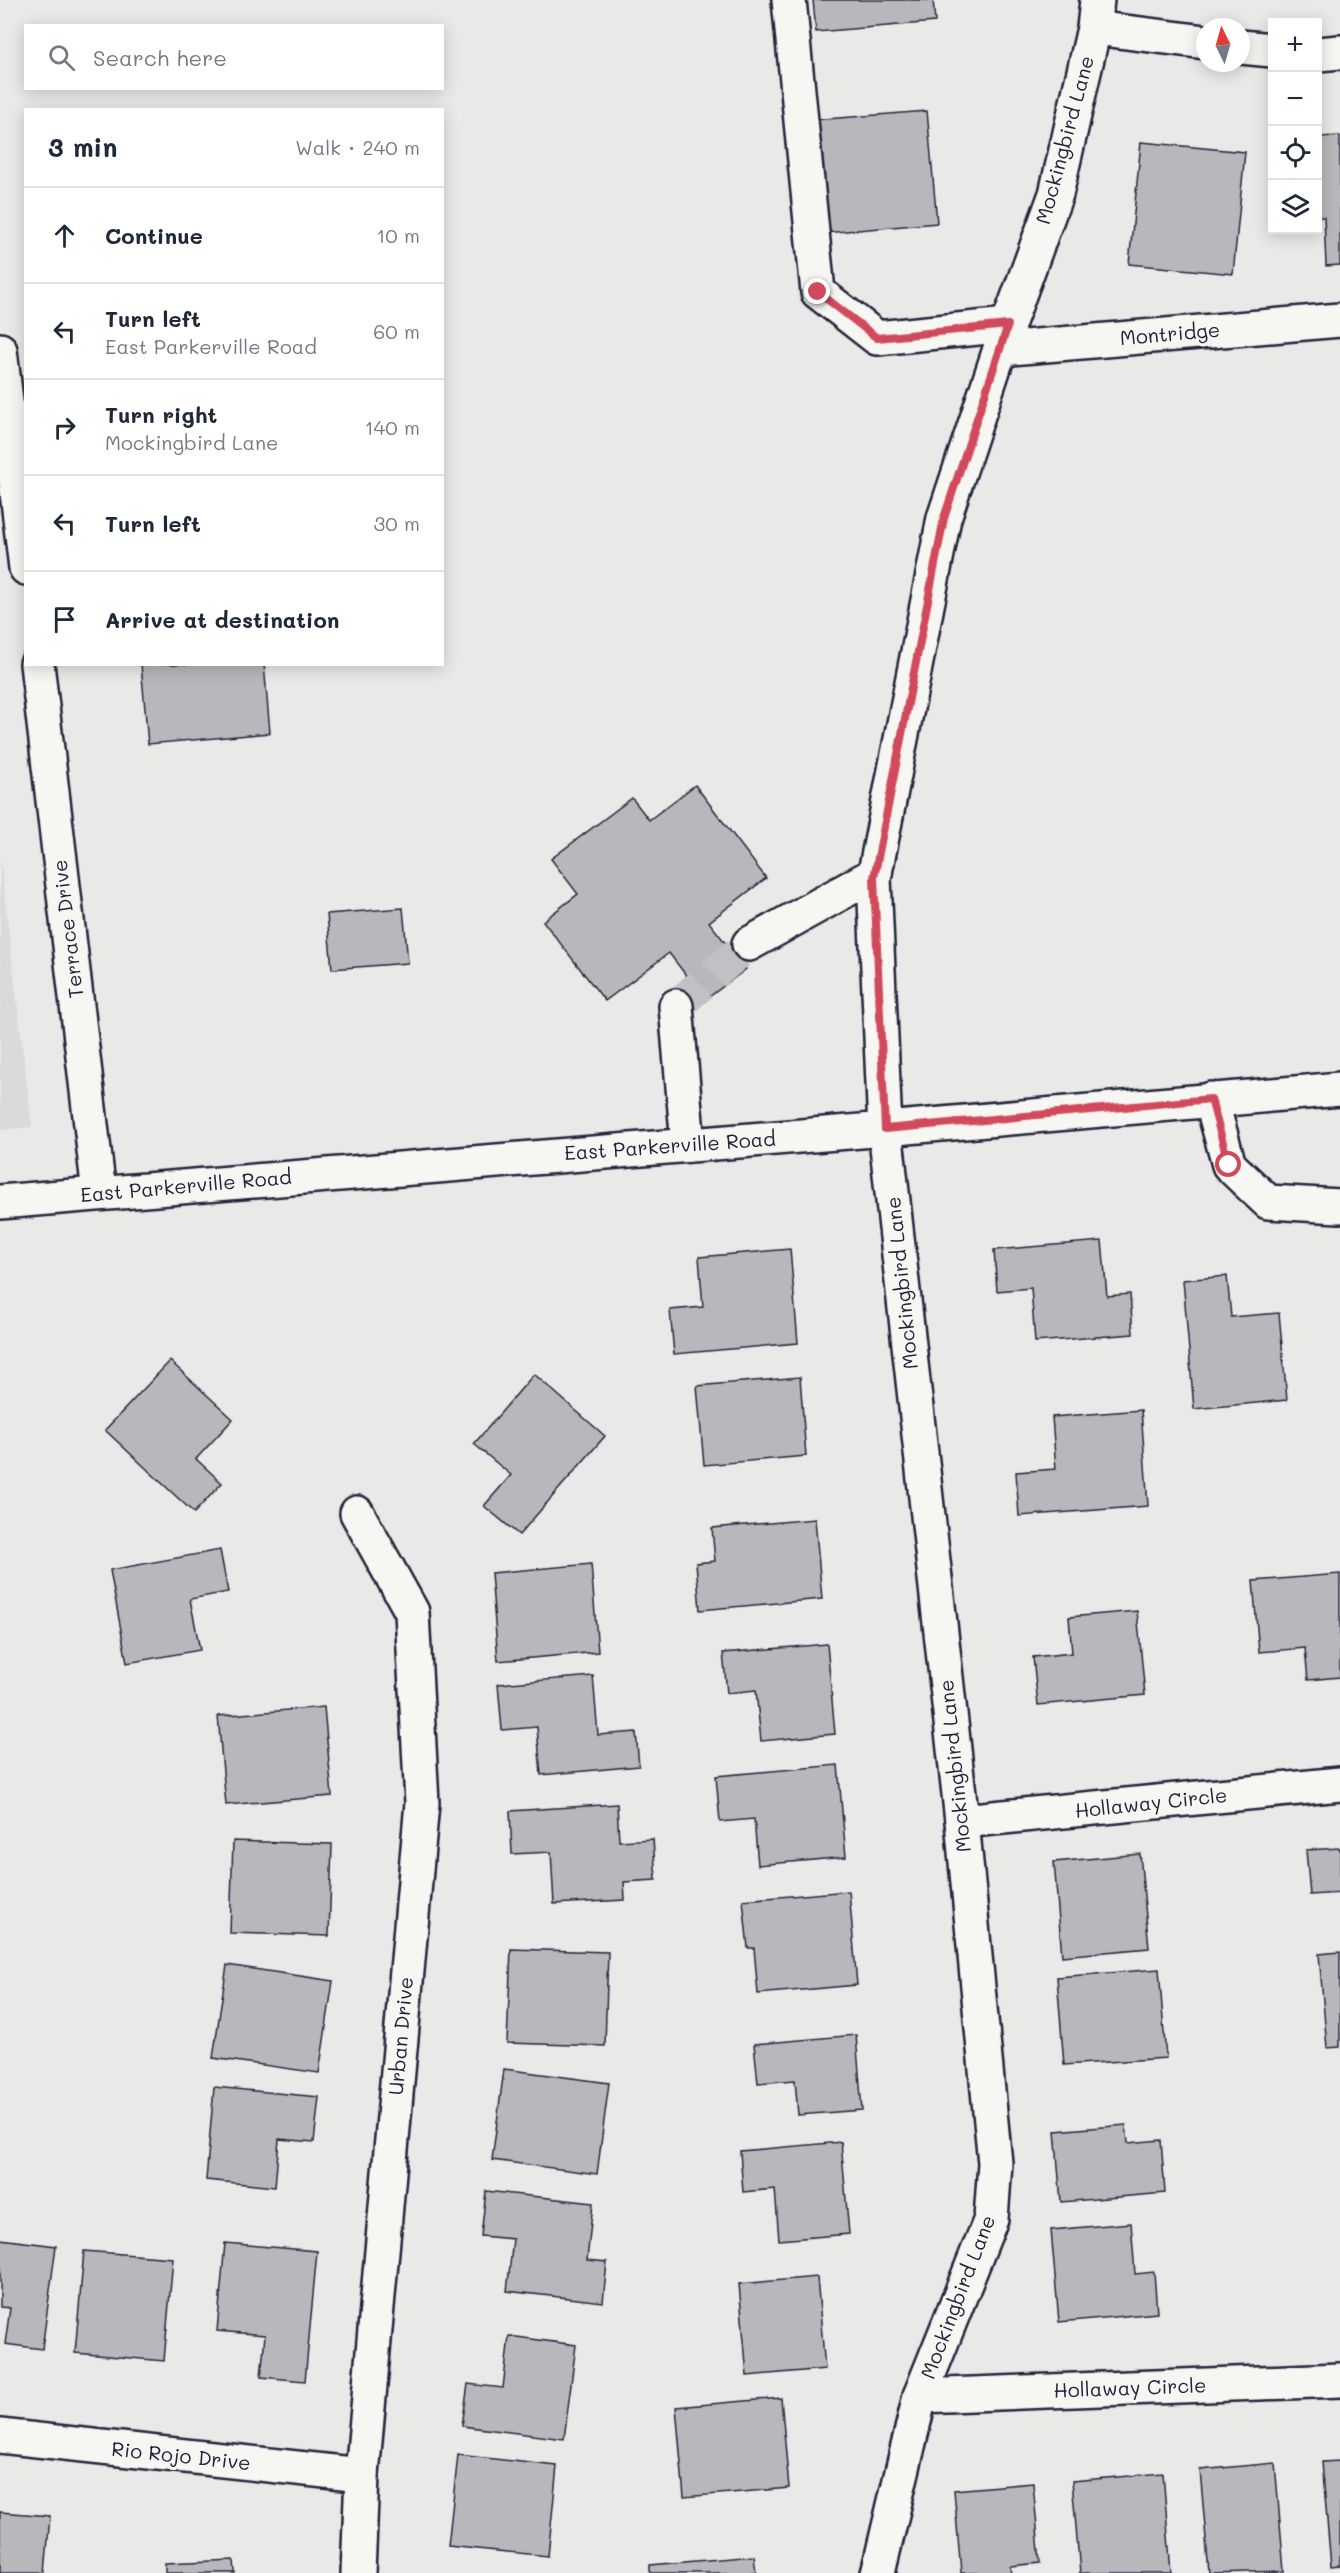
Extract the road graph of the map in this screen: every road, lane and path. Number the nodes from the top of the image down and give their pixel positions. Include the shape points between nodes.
1 (789, 0) edge
2 (1095, 14) edge
3 (1196, 40) edge
4 (1250, 47) edge
5 (1268, 49) edge
6 (1340, 52) edge
7 (1322, 54) edge
8 (1340, 320) edge
9 (1004, 337) junction
10 (0, 351) edge
11 (24, 551) edge
12 (37, 666) edge
13 (875, 874) junction
14 (749, 944) tunnel mouth
15 (676, 1006) dead end
16 (1340, 1089) edge
17 (1211, 1099) junction
18 (885, 1129) junction
19 (688, 1145) junction
20 (99, 1193) junction
21 (0, 1202) edge
22 (1340, 1206) edge
23 (357, 1513) dead end
24 (1340, 1784) edge
25 (962, 1821) junction
26 (1340, 2380) edge
27 (920, 2396) junction
28 (0, 2436) edge
29 (362, 2475) junction
30 (358, 2573) edge
31 (878, 2573) edge

1 - 9 street, Montridge via 818,292 877,338
2 - 3 street
2 - 9 street, Mockingbird Lane via 1056,194
4 - 5 street
6 - 7 street
8 - 9 street, Montridge
9 - 13 street, Mockingbird Lane via 944,518
10 - 11 street
12 - 20 street, Terrace Drive
13 - 14 street
13 - 18 street, Mockingbird Lane
15 - 19 street
16 - 17 street, East Parkerville Road
17 - 18 street, East Parkerville Road
17 - 22 street via 1229,1165 1268,1202
18 - 19 street, East Parkerville Road
18 - 25 street, Mockingbird Lane
19 - 20 street, East Parkerville Road
20 - 21 street, East Parkerville Road
23 - 29 street, Urban Drive via 412,1612 422,1803
24 - 25 street, Hollaway Circle
25 - 27 street, Mockingbird Lane via 995,2163 991,2219
26 - 27 street, Hollaway Circle
27 - 31 street, Mockingbird Lane
28 - 29 street, Rio Rojo Drive
29 - 30 street, Urban Drive

